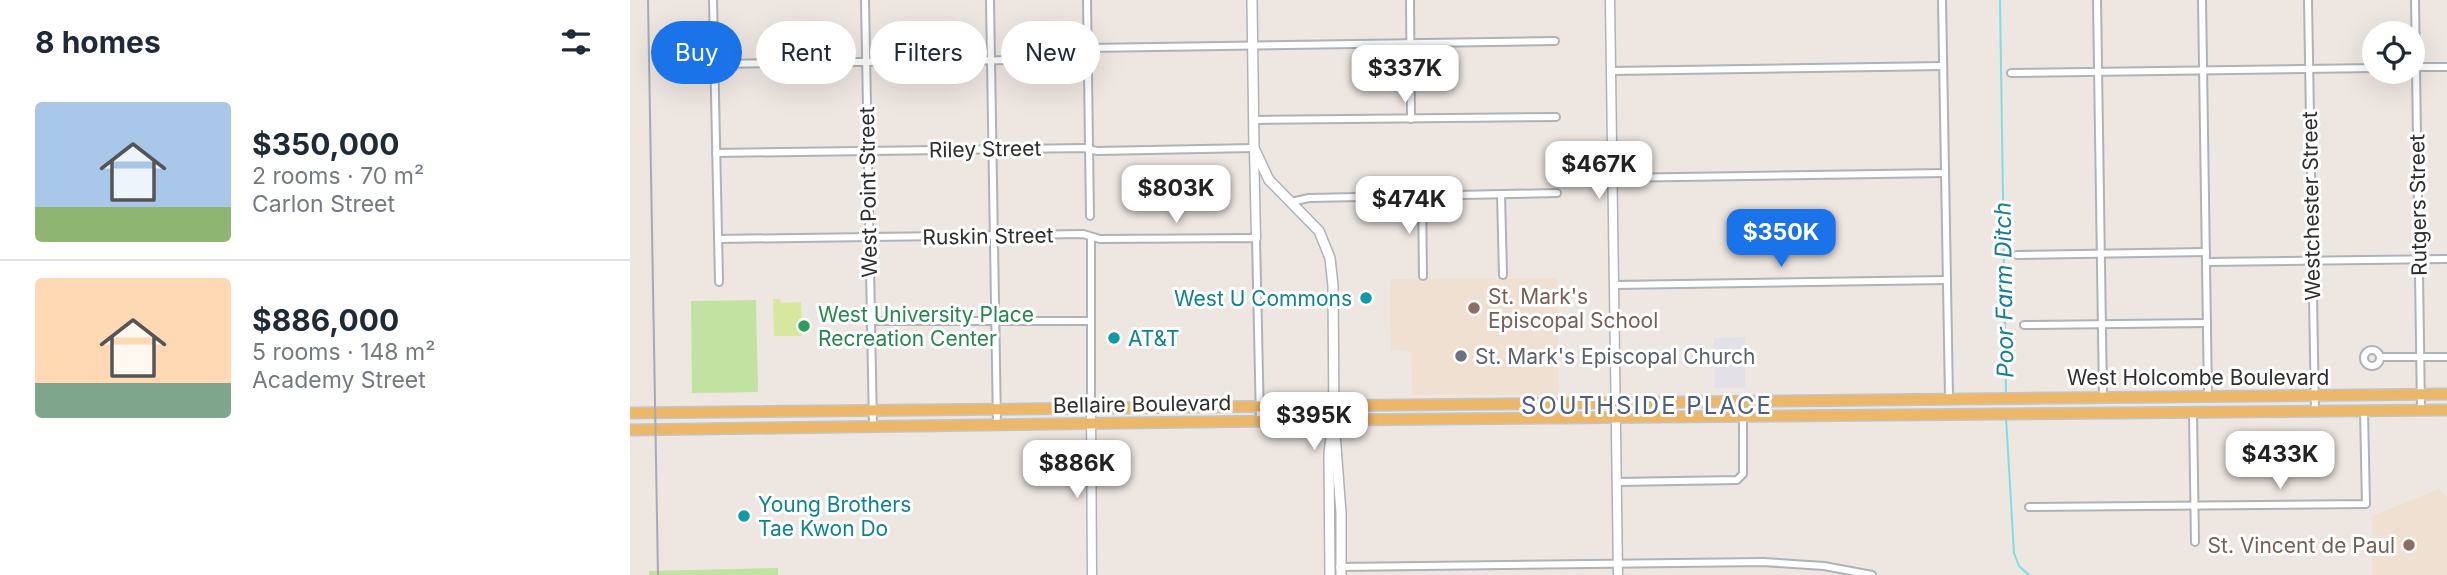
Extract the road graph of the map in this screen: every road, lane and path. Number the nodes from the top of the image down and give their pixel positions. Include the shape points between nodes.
1 (713, 0) edge
2 (865, 0) edge
3 (990, 0) edge
4 (1087, 0) edge
5 (1252, 0) edge
6 (1410, 0) edge
7 (1610, 0) edge
8 (1942, 0) edge
9 (2097, 0) edge
10 (2202, 0) edge
11 (2308, 0) edge
12 (2415, 0) edge
13 (713, 21) edge
14 (1087, 21) edge
15 (2415, 21) edge
16 (1555, 41) dead end
17 (1410, 43) junction
18 (1254, 46) junction
19 (1100, 48) edge
20 (991, 60) junction
21 (1001, 60) edge
22 (866, 62) junction
23 (742, 64) edge
24 (1943, 66) junction
25 (2425, 67) edge
26 (2447, 67) edge
27 (2362, 68) edge
28 (2309, 69) junction
29 (2203, 70) junction
30 (1611, 71) junction
31 (2098, 72) junction
32 (2011, 73) dead end
33 (714, 84) edge
34 (1088, 84) edge
35 (2415, 84) edge
36 (1556, 117) dead end
37 (1411, 119) junction
38 (1254, 120) junction
39 (1254, 148) junction
40 (992, 149) junction
41 (1089, 149) junction
42 (867, 150) junction
43 (716, 153) junction
44 (1945, 173) junction
45 (1613, 178) junction
46 (1269, 180) junction
47 (1255, 192) junction
48 (1557, 193) dead end
49 (1502, 194) junction
50 (1422, 196) junction
51 (1292, 202) junction
52 (1090, 216) dead end
53 (994, 235) junction
54 (869, 237) junction
55 (1091, 237) junction
56 (1256, 237) junction
57 (718, 239) junction
58 (2206, 252) junction
59 (2100, 254) junction
60 (2017, 255) dead end
61 (2419, 259) junction
62 (2447, 259) edge
63 (2312, 261) junction
64 (2206, 262) junction
65 (1503, 275) dead end
66 (1423, 276) dead end
67 (1947, 279) junction
68 (719, 282) dead end
69 (1615, 285) junction
70 (995, 320) junction
71 (871, 321) junction
72 (1091, 321) junction
73 (2207, 323) junction
74 (2101, 325) junction
75 (2024, 326) dead end
76 (2380, 357) dead end
77 (2420, 357) junction
78 (2447, 357) edge
79 (2447, 394) edge
80 (2363, 395) junction
81 (2421, 395) junction
82 (2208, 396) junction
83 (2314, 396) junction
84 (2102, 397) junction
85 (1949, 398) junction
86 (1867, 399) junction
87 (1769, 400) junction
88 (1617, 402) junction
89 (1508, 404) junction
90 (1406, 405) junction
91 (1334, 406) junction
92 (1260, 407) junction
93 (1091, 408) junction
94 (996, 410) junction
95 (2421, 410) junction
96 (2447, 410) edge
97 (872, 411) junction
98 (2315, 411) junction
99 (2364, 411) junction
100 (776, 412) junction
101 (630, 413) edge
102 (688, 413) junction
103 (2193, 413) junction
104 (2109, 414) junction
105 (1949, 415) junction
106 (1743, 416) junction
107 (1769, 416) junction
108 (1867, 416) junction
109 (1617, 418) junction
110 (1508, 419) junction
111 (1334, 420) junction
112 (1406, 420) junction
113 (1260, 421) junction
114 (1091, 424) junction
115 (996, 425) junction
116 (873, 427) junction
117 (777, 428) junction
118 (689, 429) junction
119 (630, 430) edge
120 (1618, 482) junction
121 (2194, 505) junction
122 (2029, 507) dead end
123 (1329, 513) junction
124 (1341, 513) junction
125 (2195, 542) dead end
126 (1618, 565) junction
127 (1330, 571) edge
128 (1341, 571) edge
129 (1092, 575) edge
130 (1618, 575) edge
131 (1872, 575) edge

1 - 13 street
2 - 22 street, West Point Street
3 - 20 street
4 - 14 street
5 - 18 main road
6 - 17 street
7 - 30 street
8 - 24 street
9 - 31 street
10 - 29 street
11 - 28 street, Westchester Street
12 - 15 street, Rutgers Street
16 - 17 street
17 - 18 street
17 - 37 street
18 - 19 street
18 - 38 main road
20 - 21 street
20 - 22 street
20 - 40 street
22 - 23 street
22 - 42 street, West Point Street
24 - 30 street
24 - 44 street
25 - 26 street
27 - 28 street
28 - 29 street
28 - 63 street, Westchester Street
29 - 31 street
29 - 58 street
30 - 45 street
31 - 32 street
31 - 59 street
33 - 43 street
34 - 41 street
35 - 61 street, Rutgers Street
36 - 37 street
37 - 38 street
38 - 39 main road
39 - 41 street, Riley Street
39 - 46 main road
39 - 47 street
40 - 41 street, Riley Street
40 - 42 street, Riley Street
40 - 53 street
41 - 52 street
42 - 43 street, Riley Street
42 - 54 street, West Point Street
43 - 57 street
44 - 45 street
44 - 67 street
45 - 69 street
46 - 47 street
46 - 51 main road
47 - 56 street
48 - 49 street
49 - 50 street
49 - 65 street
50 - 51 street
50 - 66 street
51 - 91 main road via 1319,231 1330,258
53 - 54 street, Ruskin Street
53 - 55 street, Ruskin Street
53 - 70 street
54 - 57 street, Ruskin Street
54 - 71 street, West Point Street
55 - 56 street, Ruskin Street
55 - 72 street
56 - 92 street
57 - 68 street
58 - 59 street
58 - 64 street
59 - 60 street
59 - 74 street
61 - 62 street
61 - 63 street
61 - 77 street, Rutgers Street
63 - 64 street
63 - 83 street, Westchester Street
64 - 73 street
67 - 69 street
67 - 85 street
69 - 88 street
70 - 71 street
70 - 72 street
70 - 94 street
71 - 97 street, West Point Street
72 - 93 street
73 - 74 street
73 - 82 street
74 - 75 street
74 - 84 street
76 - 77 street
77 - 78 street
77 - 81 street, Rutgers Street
79 - 81 main road, West Holcombe Boulevard
80 - 81 main road, West Holcombe Boulevard
80 - 83 main road, West Holcombe Boulevard
80 - 99 main road
81 - 95 street, Rutgers Street
82 - 83 main road, West Holcombe Boulevard
82 - 84 main road, West Holcombe Boulevard
82 - 103 main road
83 - 98 street, Westchester Street
84 - 85 main road, West Holcombe Boulevard
84 - 104 main road
85 - 86 main road, Bellaire Boulevard
85 - 105 main road
86 - 87 main road, Bellaire Boulevard
86 - 108 main road
87 - 88 main road, Bellaire Boulevard
87 - 107 main road
88 - 89 main road, Bellaire Boulevard
88 - 109 street
89 - 90 main road, Bellaire Boulevard
89 - 110 main road
90 - 91 main road, Bellaire Boulevard
90 - 112 main road
91 - 92 main road, Bellaire Boulevard
91 - 111 main road
92 - 93 main road, Bellaire Boulevard
92 - 113 street
93 - 94 main road, Bellaire Boulevard
93 - 114 street
94 - 97 main road, Bellaire Boulevard
94 - 115 street
95 - 96 main road, West Holcombe Boulevard
95 - 99 main road, West Holcombe Boulevard
97 - 100 main road, Bellaire Boulevard
97 - 116 street, West Point Street
98 - 99 main road, West Holcombe Boulevard
98 - 103 main road, West Holcombe Boulevard
99 - 121 street via 2366,504
100 - 102 main road, Bellaire Boulevard
100 - 117 main road
101 - 102 main road, Bellaire Boulevard
102 - 118 main road
103 - 104 main road, West Holcombe Boulevard
103 - 121 street
104 - 105 main road, West Holcombe Boulevard
105 - 108 main road, Bellaire Boulevard
106 - 107 main road, Bellaire Boulevard
106 - 109 main road, Bellaire Boulevard
106 - 120 street via 1743,474 1737,481
107 - 108 main road, Bellaire Boulevard
109 - 110 main road, Bellaire Boulevard
109 - 120 street
110 - 112 main road, Bellaire Boulevard
111 - 112 main road, Bellaire Boulevard
111 - 113 main road, Bellaire Boulevard
111 - 123 main road
111 - 124 main road
113 - 114 main road, Bellaire Boulevard
114 - 115 main road, Bellaire Boulevard
114 - 129 street
115 - 116 main road, Bellaire Boulevard
116 - 117 main road, Bellaire Boulevard
117 - 118 main road, Bellaire Boulevard
118 - 119 main road, Bellaire Boulevard
120 - 126 street
121 - 122 street
121 - 125 street
123 - 124 main road
123 - 127 main road
124 - 128 main road
126 - 128 street
126 - 130 street
126 - 131 street via 1763,562
127 - 128 street

